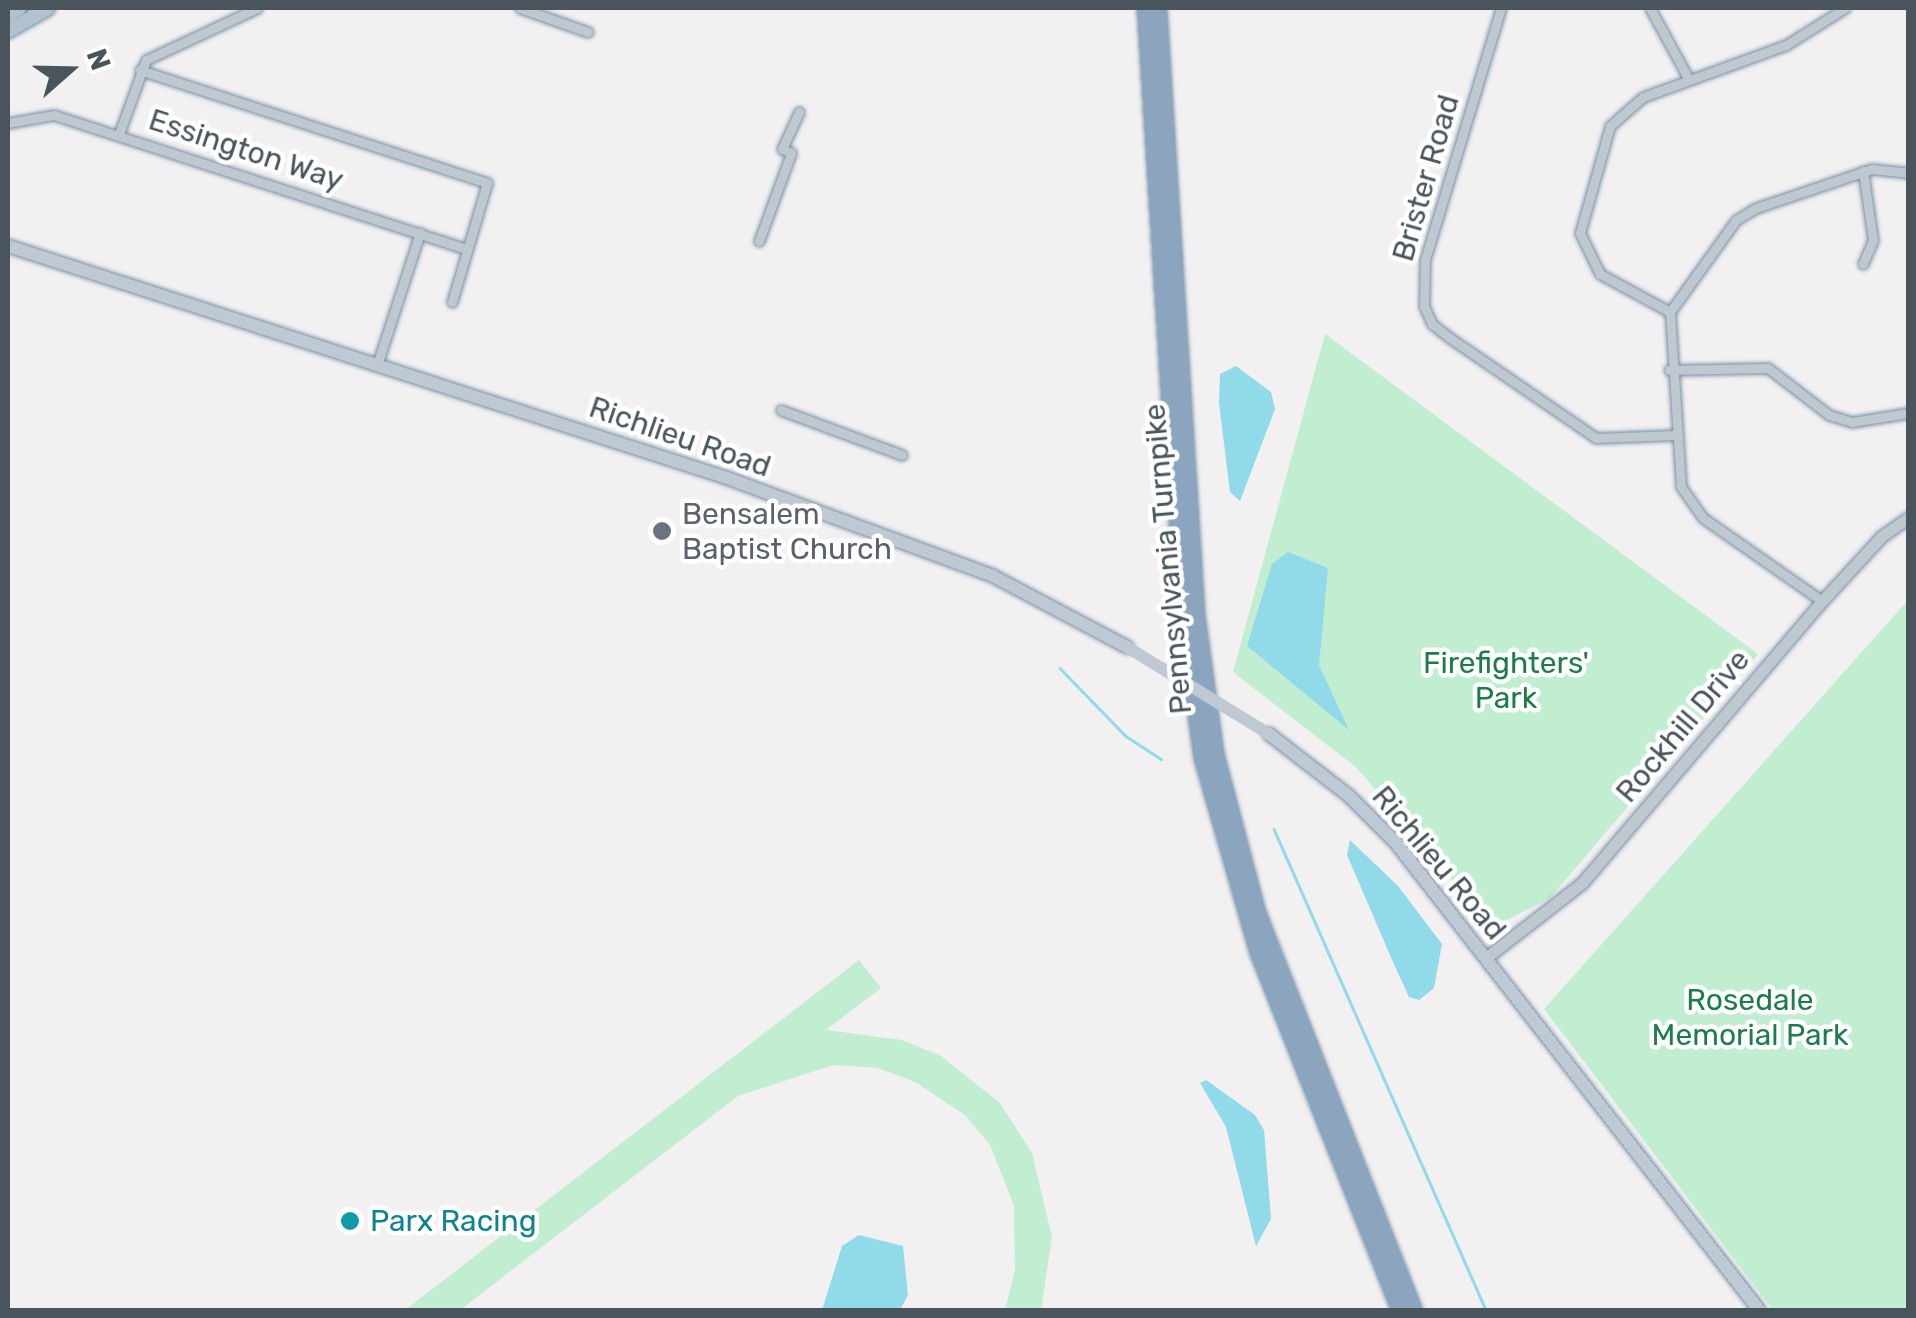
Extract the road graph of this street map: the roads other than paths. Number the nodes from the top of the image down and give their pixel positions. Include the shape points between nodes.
1 (18, 8) edge
2 (48, 8) edge
3 (257, 8) edge
4 (520, 8) edge
5 (1145, 8) edge
6 (1158, 8) edge
7 (1501, 8) edge
8 (1650, 8) edge
9 (1845, 8) edge
10 (8, 11) edge
11 (8, 32) edge
12 (588, 32) dead end
13 (140, 70) junction
14 (1687, 76) junction
15 (800, 112) dead end
16 (8, 123) edge
17 (119, 134) junction
18 (1862, 171) junction
19 (1908, 173) edge
20 (420, 234) junction
21 (759, 242) dead end
22 (8, 246) edge
23 (467, 249) junction
24 (1863, 264) dead end
25 (452, 302) dead end
26 (1670, 312) junction
27 (378, 362) junction
28 (1670, 370) junction
29 (780, 410) dead end
30 (1908, 413) edge
31 (1674, 435) junction
32 (902, 456) dead end
33 (1908, 518) edge
34 (1822, 601) junction
35 (1487, 958) junction
36 (1399, 1310) edge
37 (1414, 1310) edge
38 (1758, 1310) edge

1 - 10 main road
2 - 11 main road
3 - 13 street via 161,48
4 - 12 street
5 - 36 highway, Pennsylvania Turnpike via 1183,620 1202,758 1258,953
6 - 37 highway, Pennsylvania Turnpike via 1196,614 1215,753 1258,912
7 - 31 street, Brister Road via 1424,260 1424,306 1432,324 1450,338 1596,438
8 - 14 street
9 - 14 street via 1786,45
13 - 17 street
13 - 23 street via 487,183
14 - 26 street via 1643,97 1610,126 1580,233 1600,274
15 - 21 street via 782,149 791,152
16 - 17 street, Essington Way via 42,114
17 - 20 street, Essington Way
18 - 19 street
18 - 24 street via 1873,240
18 - 26 street via 1736,220
20 - 23 street, Essington Way
20 - 27 street
22 - 27 main road, Richlieu Road
23 - 25 street
26 - 28 street
27 - 35 main road, Richlieu Road, bridge via 673,459 993,576 1126,647 1269,734 1372,818
28 - 30 street via 1768,368 1829,414 1852,422
28 - 31 street
29 - 32 street
31 - 34 street via 1681,486 1703,518
33 - 34 street, Rockhill Drive via 1882,536
34 - 35 street, Rockhill Drive via 1582,883
35 - 38 main road, Richlieu Road

